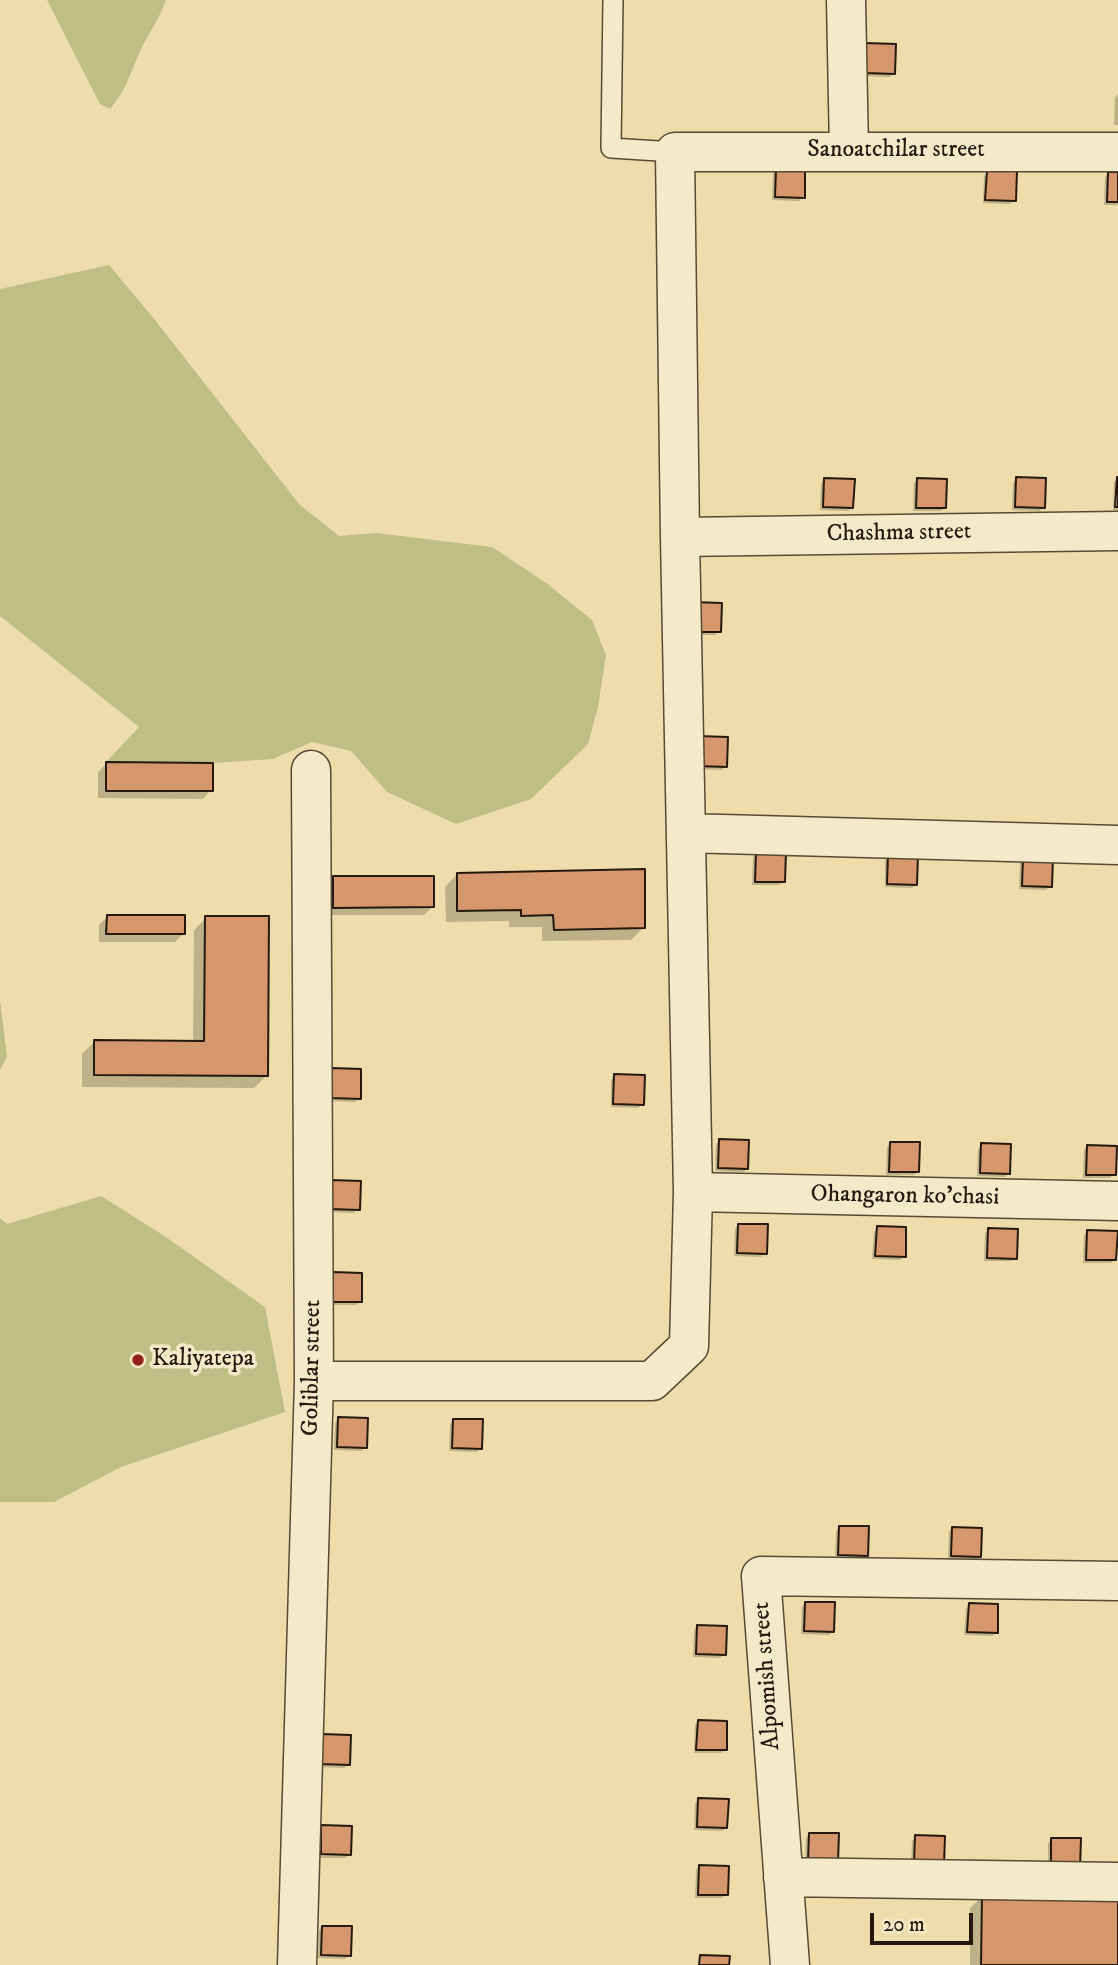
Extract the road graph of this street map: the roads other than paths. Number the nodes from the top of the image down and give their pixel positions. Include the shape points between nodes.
1 (612, 0) edge
2 (846, 0) edge
3 (849, 151) junction
4 (675, 152) junction
5 (1118, 152) edge
6 (1118, 531) edge
7 (680, 537) junction
8 (311, 770) dead end
9 (686, 833) junction
10 (1118, 845) edge
11 (693, 1192) junction
12 (1118, 1201) edge
13 (314, 1381) junction
14 (1118, 1581) edge
15 (783, 1877) junction
16 (1118, 1882) edge
17 (298, 1965) edge
18 (790, 1965) edge

1 - 4 lane via 611,148
2 - 3 street
3 - 4 street, Sanoatchilar street
3 - 5 street, Sanoatchilar street
4 - 7 street
6 - 7 street, Chashma street
7 - 9 street
8 - 13 street, Goliblar street
9 - 10 street
9 - 11 street
11 - 12 street, Ohangaron ko'chasi
11 - 13 street via 689,1346 652,1381
13 - 17 street, Goliblar street
14 - 15 street, Alpomish street via 761,1576
15 - 16 street
15 - 18 street, Alpomish street

